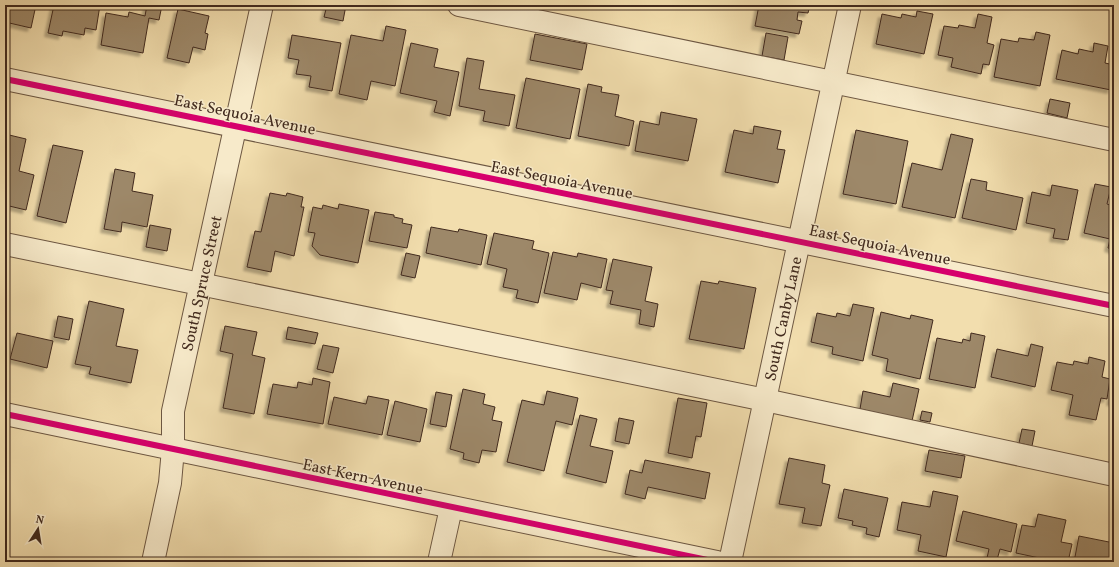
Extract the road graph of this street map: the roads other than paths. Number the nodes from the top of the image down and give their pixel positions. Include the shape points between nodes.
1 (262, 5) edge
2 (459, 5) edge
3 (850, 5) edge
4 (5, 79) edge
5 (834, 82) junction
6 (237, 126) junction
7 (1114, 140) edge
8 (799, 240) junction
9 (5, 244) edge
10 (201, 284) junction
11 (1114, 306) edge
12 (765, 400) junction
13 (5, 414) edge
14 (173, 449) junction
15 (1114, 475) edge
16 (451, 508) junction
17 (153, 562) edge
18 (439, 562) edge
19 (717, 562) edge
20 (730, 562) edge

1 - 6 street, South Spruce Street
2 - 5 street
3 - 5 street, South Canby Lane
4 - 6 street, East Sequoia Avenue
5 - 7 street
5 - 8 street, South Canby Lane
6 - 8 street, East Sequoia Avenue
6 - 10 street, South Spruce Street
8 - 11 street, East Sequoia Avenue
8 - 12 street, South Canby Lane
9 - 10 street
10 - 12 street
10 - 14 street, South Spruce Street via 174,411
12 - 15 street
12 - 20 street, South Canby Lane
13 - 14 street, East Kern Avenue
14 - 16 street, East Kern Avenue
14 - 17 street, South Spruce Street via 170,483
16 - 18 street
16 - 19 street, East Kern Avenue

